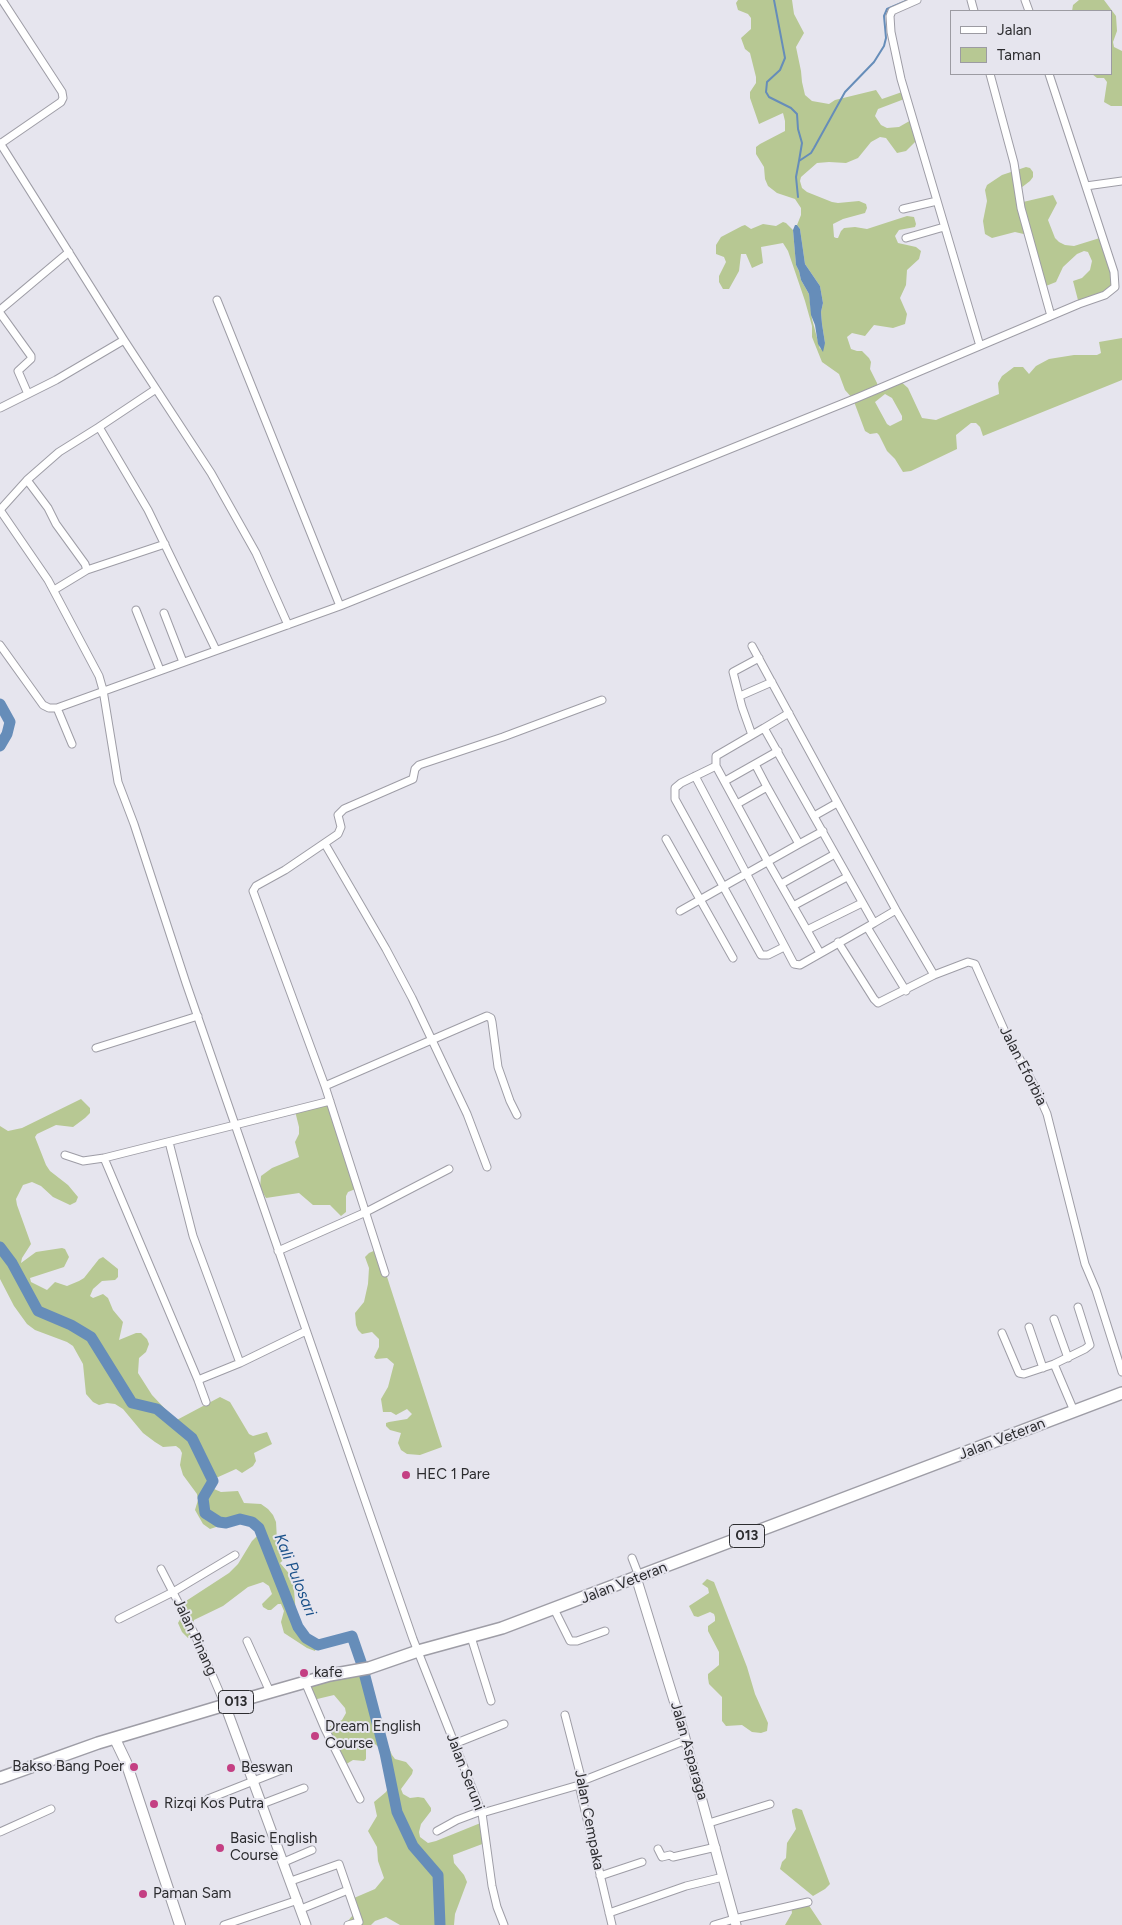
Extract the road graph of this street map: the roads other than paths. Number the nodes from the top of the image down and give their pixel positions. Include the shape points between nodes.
1 (2, 0) edge
2 (917, 0) edge
3 (990, 75) edge
4 (1049, 75) edge
5 (0, 144) edge
6 (1122, 181) edge
7 (1086, 186) junction
8 (937, 201) junction
9 (903, 209) dead end
10 (944, 227) junction
11 (906, 238) dead end
12 (69, 252) junction
13 (217, 300) dead end
14 (0, 312) edge
15 (1051, 316) junction
16 (124, 340) junction
17 (980, 346) junction
18 (156, 389) junction
19 (28, 394) junction
20 (0, 408) edge
21 (99, 427) junction
22 (27, 480) junction
23 (0, 510) edge
24 (165, 544) junction
25 (87, 570) junction
26 (54, 590) junction
27 (340, 606) junction
28 (136, 610) dead end
29 (164, 613) dead end
30 (288, 624) junction
31 (0, 645) edge
32 (752, 646) dead end
33 (216, 650) junction
34 (759, 658) junction
35 (183, 662) junction
36 (160, 670) junction
37 (772, 682) junction
38 (103, 690) junction
39 (740, 696) junction
40 (602, 700) dead end
41 (57, 708) junction
42 (789, 714) junction
43 (764, 728) junction
44 (752, 735) junction
45 (72, 744) dead end
46 (778, 752) junction
47 (755, 764) junction
48 (716, 766) junction
49 (695, 776) junction
50 (725, 781) junction
51 (767, 787) junction
52 (838, 803) junction
53 (737, 804) junction
54 (814, 816) junction
55 (823, 831) junction
56 (666, 839) dead end
57 (325, 844) junction
58 (799, 844) junction
59 (835, 854) junction
60 (768, 862) junction
61 (746, 875) junction
62 (847, 877) junction
63 (781, 884) junction
64 (723, 887) junction
65 (700, 900) junction
66 (862, 902) junction
67 (793, 906) junction
68 (896, 910) junction
69 (680, 911) dead end
70 (870, 925) junction
71 (807, 930) junction
72 (838, 942) junction
73 (784, 946) junction
74 (820, 953) junction
75 (733, 958) dead end
76 (934, 975) junction
77 (906, 991) junction
78 (198, 1016) junction
79 (430, 1040) junction
80 (96, 1048) dead end
81 (325, 1086) junction
82 (330, 1102) junction
83 (517, 1115) dead end
84 (236, 1126) junction
85 (169, 1142) junction
86 (65, 1155) dead end
87 (104, 1158) junction
88 (486, 1167) dead end
89 (449, 1169) dead end
90 (366, 1212) junction
91 (278, 1251) junction
92 (385, 1273) dead end
93 (1078, 1306) dead end
94 (1054, 1319) dead end
95 (1029, 1327) dead end
96 (306, 1331) junction
97 (1002, 1333) dead end
98 (1068, 1358) junction
99 (240, 1363) junction
100 (1054, 1364) junction
101 (1043, 1368) junction
102 (1122, 1372) edge
103 (198, 1380) junction
104 (1122, 1393) edge
105 (206, 1402) dead end
106 (1074, 1411) junction
107 (235, 1555) dead end
108 (632, 1558) dead end
109 (161, 1570) dead end
110 (638, 1577) junction
111 (173, 1592) junction
112 (554, 1609) junction
113 (119, 1619) dead end
114 (605, 1631) dead end
115 (471, 1637) junction
116 (247, 1641) dead end
117 (418, 1651) junction
118 (305, 1682) junction
119 (270, 1692) junction
120 (491, 1701) dead end
121 (225, 1705) junction
122 (565, 1715) dead end
123 (504, 1724) dead end
124 (115, 1739) junction
125 (686, 1740) junction
126 (454, 1744) junction
127 (289, 1767) dead end
128 (0, 1778) edge
129 (254, 1781) junction
130 (581, 1783) junction
131 (304, 1788) dead end
132 (208, 1799) dead end
133 (360, 1799) dead end
134 (262, 1804) junction
135 (770, 1804) dead end
136 (51, 1809) dead end
137 (481, 1812) junction
138 (709, 1823) junction
139 (437, 1831) dead end
140 (0, 1832) edge
141 (716, 1847) junction
142 (312, 1850) dead end
143 (658, 1850) dead end
144 (284, 1862) junction
145 (642, 1862) dead end
146 (600, 1876) junction
147 (723, 1877) junction
148 (291, 1880) junction
149 (348, 1890) junction
150 (808, 1902) dead end
151 (300, 1905) junction
152 (609, 1913) junction
153 (735, 1922) edge
154 (180, 1925) edge
155 (224, 1925) edge
156 (306, 1925) edge
157 (348, 1925) edge
158 (504, 1925) edge
159 (612, 1925) edge
160 (714, 1925) edge

1 - 5 street via 64,98
2 - 8 street via 892,10 891,32 901,79
3 - 15 street via 1014,163 1019,200
4 - 7 street
5 - 12 street
6 - 7 street
7 - 15 street via 1114,272 1115,287 1106,295
8 - 9 street
8 - 10 street
10 - 11 street
10 - 17 street
12 - 14 street
12 - 16 street
13 - 27 street
14 - 19 street via 31,356 18,371
15 - 17 street
16 - 18 street
16 - 19 street
17 - 27 street
18 - 21 street
18 - 30 street via 211,473 252,545
19 - 20 street
21 - 22 street via 59,452
21 - 24 street
22 - 23 street
22 - 25 street
23 - 26 street, Jalan Seruni
24 - 25 street
24 - 33 street
25 - 26 street
26 - 38 street, Jalan Seruni via 99,676
27 - 30 street
28 - 36 street
29 - 35 street
30 - 33 street
31 - 41 street via 43,705
32 - 34 street
33 - 35 street
34 - 37 street
34 - 39 street via 734,670
35 - 36 street
36 - 38 street
37 - 39 street
37 - 42 street
38 - 41 street
38 - 78 street, Jalan Seruni via 115,773
39 - 44 street
40 - 57 street via 419,765 414,779 340,812 340,830
41 - 45 street
42 - 43 street
42 - 52 street
43 - 44 street
43 - 46 street
44 - 48 street via 716,756
46 - 47 street
46 - 54 street
47 - 50 street
47 - 51 street
48 - 49 street
48 - 50 street
49 - 61 street
49 - 64 street via 675,788 675,799
50 - 53 street
51 - 53 street
51 - 58 street
52 - 54 street
52 - 68 street
53 - 60 street
54 - 55 street
55 - 58 street
55 - 59 street
56 - 65 street
57 - 79 street via 386,949
57 - 81 street via 256,886 253,891
58 - 60 street
59 - 62 street
59 - 63 street
60 - 61 street
60 - 63 street
61 - 64 street
61 - 73 street
62 - 66 street
62 - 67 street
63 - 67 street
64 - 65 street
64 - 73 street via 761,955 768,955
65 - 69 street
65 - 75 street
66 - 70 street
66 - 71 street
67 - 71 street
68 - 70 street
68 - 76 street
70 - 72 street
70 - 77 street
71 - 74 street
72 - 74 street
72 - 77 street, Jalan Eforbia via 876,1002 881,1003
73 - 74 street via 796,966
76 - 77 street, Jalan Eforbia
76 - 102 street, Jalan Eforbia via 968,962 975,964 1006,1034 1036,1089 1047,1114 1085,1264
78 - 80 street
78 - 84 street, Jalan Seruni
79 - 81 street
79 - 83 street via 490,1016 498,1067
79 - 88 street via 467,1114
81 - 82 street
82 - 84 street
82 - 90 street
84 - 85 street
84 - 91 street, Jalan Seruni
85 - 87 street
85 - 99 street via 193,1236
86 - 87 street via 84,1161
87 - 103 street
89 - 90 street
90 - 91 street
90 - 92 street
91 - 96 street, Jalan Seruni
93 - 98 street via 1090,1345
94 - 98 street
95 - 101 street
96 - 99 street
96 - 117 street, Jalan Seruni
97 - 101 street via 1017,1372 1024,1374
98 - 100 street
99 - 103 street
100 - 101 street
100 - 106 street
103 - 105 street
104 - 106 main road, Jalan Veteran / 013
106 - 110 main road, Jalan Veteran / 013
107 - 111 street
108 - 110 street
109 - 111 street, Jalan Pinang
110 - 112 main road, Jalan Veteran / 013
110 - 125 street, Jalan Asparaga
111 - 113 street
111 - 121 street, Jalan Pinang
112 - 114 street via 573,1642
112 - 115 main road, Jalan Veteran / 013
115 - 117 main road, Jalan Veteran / 013
115 - 120 street
116 - 119 street
117 - 118 main road, Jalan Veteran / 013 via 364,1669
117 - 126 street, Jalan Seruni
118 - 119 main road, Jalan Veteran / 013
118 - 133 street via 324,1729
119 - 121 main road, Jalan Veteran / 013
121 - 124 main road, Jalan Veteran / 013
121 - 129 street
122 - 130 street, Jalan Cempaka
123 - 126 street
124 - 128 main road, 013
124 - 154 main road via 126,1762
125 - 130 street
125 - 138 street, Jalan Asparaga
126 - 137 street, Jalan Seruni
127 - 129 street
129 - 132 street
129 - 134 street
130 - 137 street
130 - 146 street, Jalan Cempaka
131 - 134 street
134 - 144 street
135 - 138 street
136 - 140 street
137 - 139 street
137 - 158 street, Jalan Seruni via 492,1886
138 - 141 street, Jalan Asparaga
141 - 143 street via 673,1857 662,1857
141 - 147 street, Jalan Asparaga
142 - 144 street
144 - 148 street
145 - 146 street
146 - 152 street, Jalan Cempaka
147 - 152 street via 686,1886
147 - 153 street, Jalan Asparaga
148 - 149 street via 339,1864
148 - 151 street
149 - 151 street
149 - 157 street via 359,1922
150 - 153 street
151 - 155 street
151 - 156 street
152 - 159 street, Jalan Cempaka
153 - 160 street

